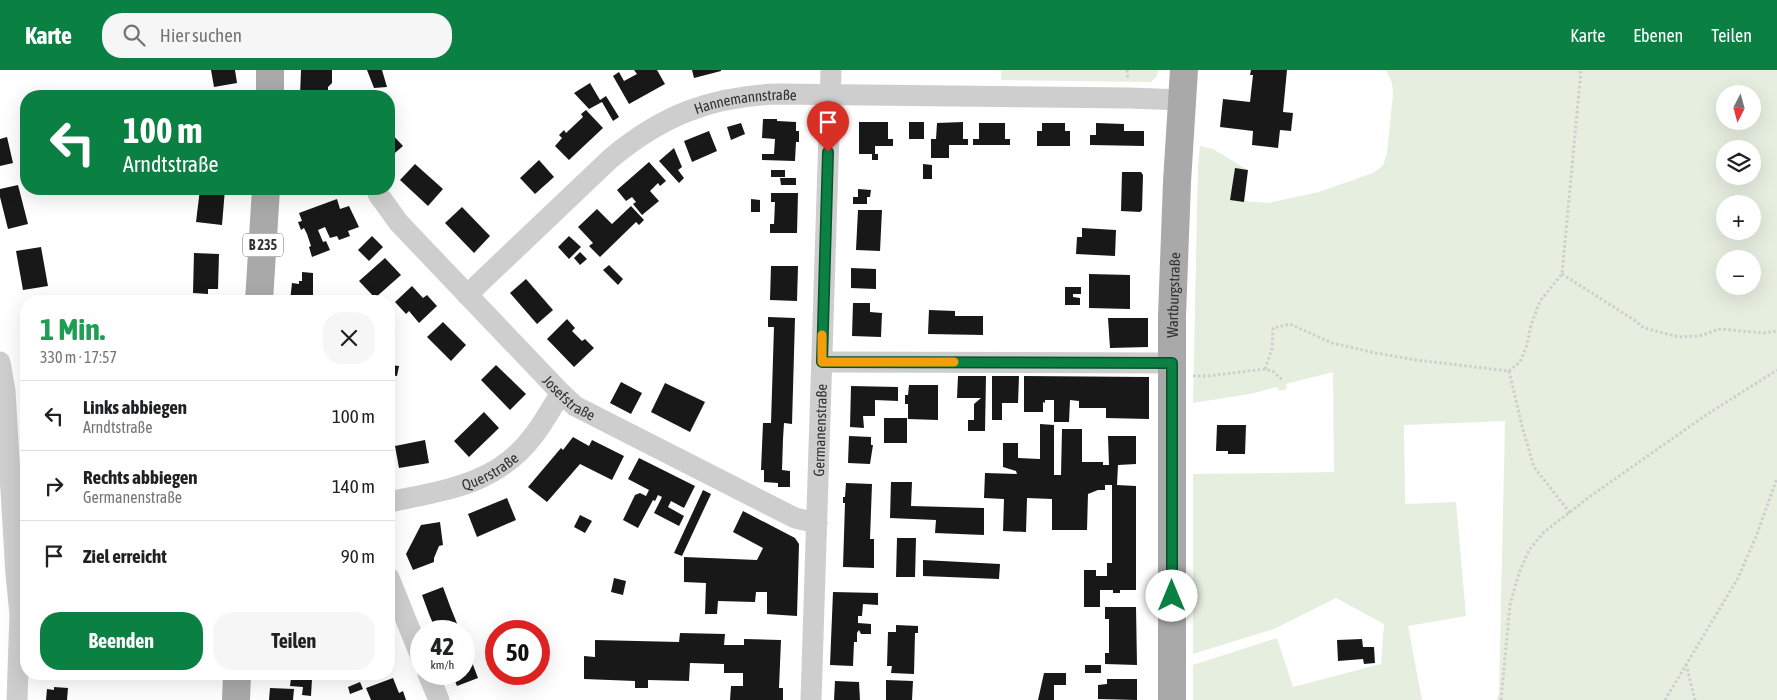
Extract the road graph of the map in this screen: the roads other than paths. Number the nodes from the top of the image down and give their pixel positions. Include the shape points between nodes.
1 (270, 70) edge
2 (831, 70) edge
3 (1184, 70) edge
4 (270, 90) edge
5 (830, 94) junction
6 (1182, 100) junction
7 (266, 195) edge
8 (379, 195) edge
9 (259, 295) edge
10 (468, 296) junction
11 (0, 362) edge
12 (822, 362) junction
13 (1172, 369) junction
14 (561, 394) junction
15 (395, 501) edge
16 (817, 523) junction
17 (14, 576) edge
18 (395, 593) edge
19 (410, 630) edge
20 (237, 680) edge
21 (433, 685) edge
22 (17, 700) edge
23 (236, 700) edge
24 (439, 700) edge
25 (812, 700) edge
26 (1172, 700) edge

1 - 4 main road
2 - 5 street, Germanenstraße
3 - 6 main road, Wartburgstraße
5 - 6 street, Hannemannstraße
5 - 10 street, Hannemannstraße via 754,94 729,98 687,110 648,130 610,159
5 - 12 street, Germanenstraße
6 - 13 main road, Wartburgstraße via 1176,191
7 - 9 main road, B 235
8 - 10 street, Josefstraße via 399,223
10 - 14 street, Josefstraße
11 - 17 street via 5,391
12 - 13 street
12 - 16 street, Germanenstraße
13 - 26 main road, Wartburgstraße
14 - 15 street, Querstraße via 518,454 493,472 463,486
14 - 16 street, Josefstraße via 575,406 795,518
16 - 25 street, Germanenstraße
17 - 22 street via 20,614
18 - 19 street
20 - 23 main road
21 - 24 street

